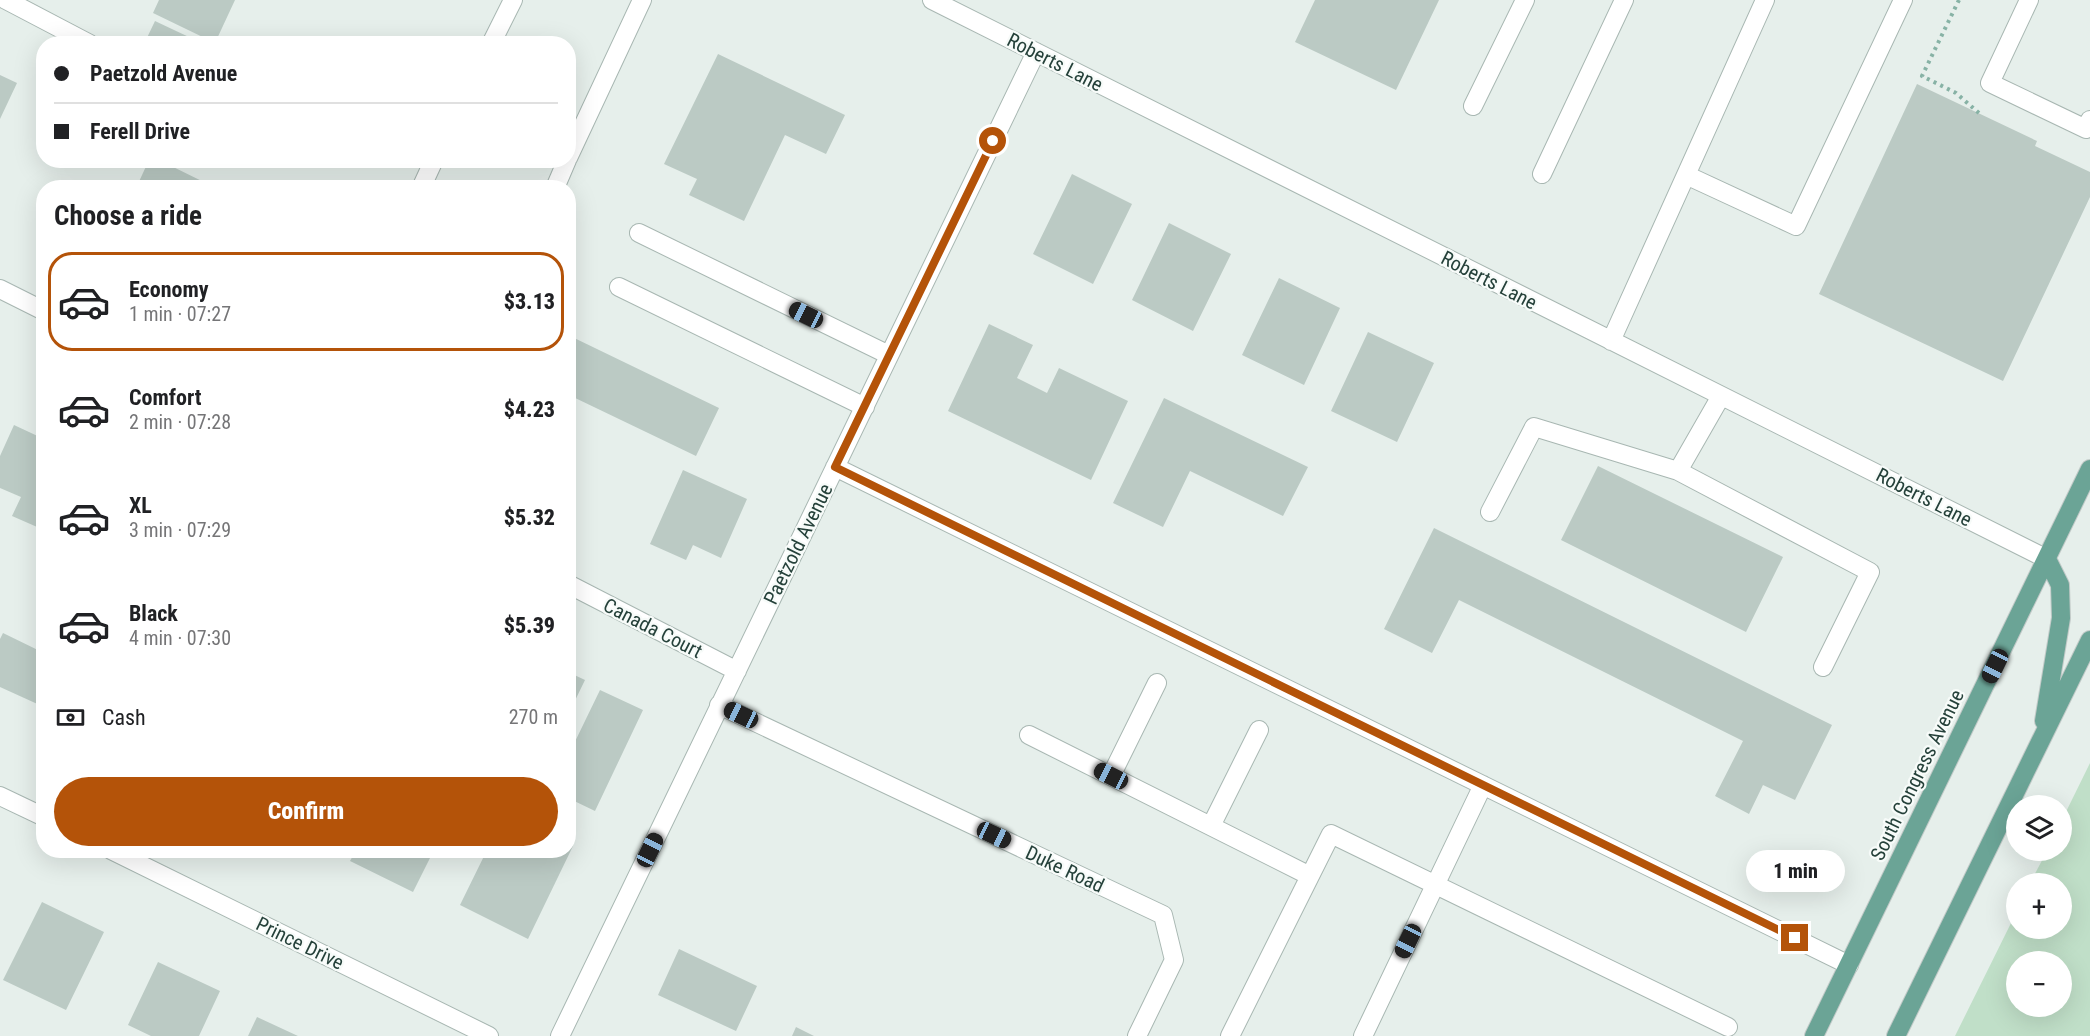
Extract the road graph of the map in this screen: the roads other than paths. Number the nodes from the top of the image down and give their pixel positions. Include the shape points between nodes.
1 (6, 0) edge
2 (513, 0) edge
3 (642, 0) edge
4 (932, 0) edge
5 (1525, 0) edge
6 (1624, 0) edge
7 (1765, 0) edge
8 (1903, 0) edge
9 (2029, 0) edge
10 (75, 36) edge
11 (495, 36) edge
12 (1036, 52) junction
13 (1473, 106) dead end
14 (2090, 120) edge
15 (576, 142) edge
16 (1542, 174) dead end
17 (1686, 175) junction
18 (639, 233) dead end
19 (619, 287) dead end
20 (0, 289) edge
21 (36, 307) edge
22 (1611, 341) junction
23 (889, 355) junction
24 (1721, 396) junction
25 (865, 407) junction
26 (835, 467) junction
27 (2090, 469) edge
28 (1678, 471) junction
29 (1490, 512) dead end
30 (2047, 560) junction
31 (576, 588) edge
32 (2090, 640) edge
33 (1822, 667) dead end
34 (737, 671) junction
35 (1157, 683) dead end
36 (719, 705) junction
37 (1259, 730) dead end
38 (1029, 735) dead end
39 (2041, 740) junction
40 (1111, 776) junction
41 (1483, 785) junction
42 (0, 796) edge
43 (36, 813) edge
44 (1210, 826) junction
45 (127, 858) edge
46 (1310, 876) junction
47 (1436, 884) junction
48 (1849, 965) junction
49 (1728, 1027) dead end
50 (489, 1036) edge
51 (560, 1036) edge
52 (1137, 1036) edge
53 (1230, 1036) edge
54 (1363, 1036) edge
55 (1814, 1036) edge
56 (1896, 1036) edge

1 - 10 street
2 - 11 street
3 - 15 street
4 - 12 street, Roberts Lane
5 - 13 street
6 - 16 street
7 - 17 street
8 - 17 street via 1796,226
9 - 14 street via 1990,83 2086,129
12 - 22 street, Roberts Lane
12 - 23 street, Paetzold Avenue
17 - 22 street
18 - 23 street
19 - 25 street
20 - 21 street
22 - 24 street, Roberts Lane
23 - 25 street, Paetzold Avenue
24 - 28 street
24 - 30 street, Roberts Lane
25 - 26 street, Paetzold Avenue
26 - 34 street, Paetzold Avenue
26 - 41 street
27 - 30 main road, South Congress Avenue
28 - 29 street via 1534,427
28 - 33 street via 1870,572
30 - 39 main road via 2060,585 2061,618
30 - 48 main road, South Congress Avenue
31 - 34 street, Canada Court
32 - 39 main road
34 - 36 street, Paetzold Avenue
35 - 40 street
36 - 51 street, Paetzold Avenue
36 - 52 street, Duke Road via 1164,915 1174,960
37 - 44 street
38 - 40 street
39 - 56 main road
40 - 44 street
41 - 47 street
41 - 48 street
42 - 43 street
44 - 46 street
45 - 50 street, Prince Drive
46 - 47 street via 1331,834
46 - 53 street
47 - 49 street
47 - 54 street
48 - 55 main road, South Congress Avenue

